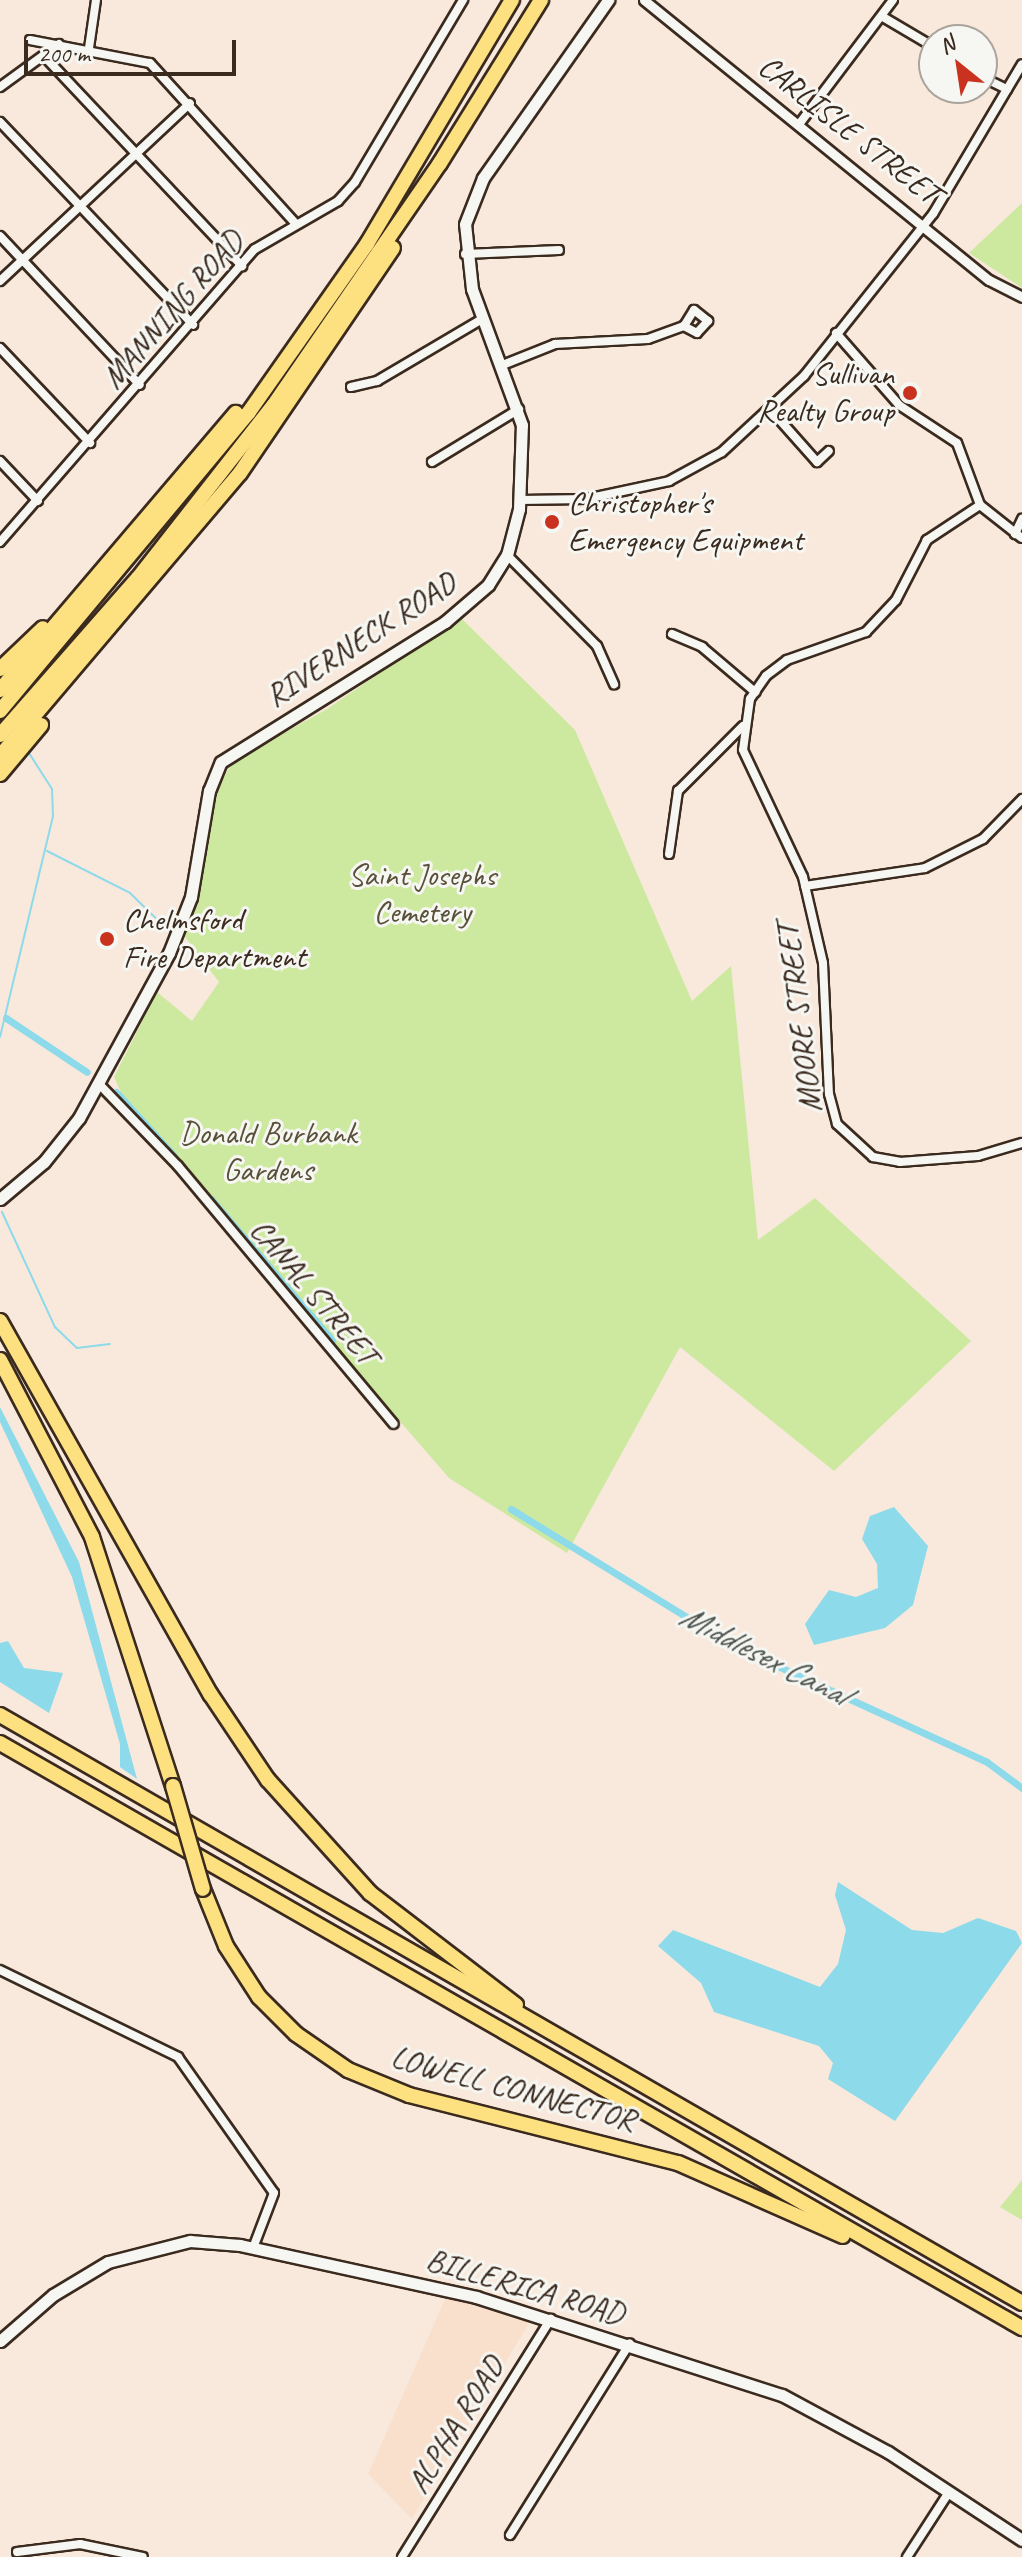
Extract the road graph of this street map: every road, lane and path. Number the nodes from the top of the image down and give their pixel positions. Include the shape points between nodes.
1 (96, 0) edge
2 (463, 0) edge
3 (512, 0) edge
4 (541, 0) edge
5 (608, 0) edge
6 (644, 0) edge
7 (893, 0) edge
8 (883, 17) junction
9 (918, 38) edge
10 (30, 40) dead end
11 (59, 44) junction
12 (89, 48) junction
13 (44, 56) junction
14 (1022, 64) edge
15 (998, 85) edge
16 (0, 87) edge
17 (1007, 89) junction
18 (190, 103) junction
19 (468, 121) junction
20 (0, 122) edge
21 (800, 123) junction
22 (134, 151) junction
23 (79, 205) junction
24 (294, 222) junction
25 (925, 223) junction
26 (0, 236) edge
27 (559, 250) dead end
28 (464, 254) junction
29 (23, 260) junction
30 (242, 266) junction
31 (0, 281) edge
32 (1022, 297) edge
33 (318, 314) junction
34 (484, 318) junction
35 (193, 325) junction
36 (684, 326) dead end
37 (836, 333) junction
38 (0, 348) edge
39 (505, 364) junction
40 (140, 385) junction
41 (351, 387) dead end
42 (519, 409) junction
43 (770, 409) junction
44 (90, 443) junction
45 (829, 451) dead end
46 (0, 461) edge
47 (432, 462) dead end
48 (520, 500) junction
49 (38, 501) junction
50 (980, 505) junction
51 (1022, 519) edge
52 (1018, 536) edge
53 (0, 542) edge
54 (507, 555) junction
55 (96, 579) junction
56 (127, 614) junction
57 (672, 634) dead end
58 (0, 669) edge
59 (614, 684) dead end
60 (0, 690) edge
61 (755, 692) junction
62 (0, 711) edge
63 (743, 726) junction
64 (0, 735) edge
65 (0, 756) edge
66 (0, 774) edge
67 (1022, 799) edge
68 (669, 854) dead end
69 (805, 886) junction
70 (100, 1085) junction
71 (1022, 1143) edge
72 (0, 1199) edge
73 (0, 1321) edge
74 (0, 1360) edge
75 (394, 1424) dead end
76 (0, 1715) edge
77 (0, 1743) edge
78 (0, 1970) edge
79 (609, 2067) junction
80 (253, 2248) junction
81 (962, 2294) junction
82 (1022, 2300) edge
83 (551, 2319) junction
84 (1022, 2328) edge
85 (0, 2341) edge
86 (630, 2343) junction
87 (949, 2492) junction
88 (510, 2535) dead end
89 (1021, 2540) edge
90 (17, 2552) dead end
91 (143, 2557) edge
92 (402, 2557) edge
93 (907, 2557) edge

1 - 12 street
2 - 24 street, MANNING ROAD via 355,182 338,201
3 - 33 highway
4 - 19 highway
5 - 28 main road, RIVERNECK ROAD via 476,190
6 - 21 street, CARLISLE STREET
7 - 8 street
8 - 9 street
8 - 21 street
10 - 11 street
11 - 12 street
11 - 13 street
12 - 18 street via 144,60
13 - 16 street
13 - 22 street
14 - 17 street
15 - 17 street
17 - 25 street
18 - 22 street
18 - 24 street
19 - 56 highway via 322,360
19 - 64 highway via 257,426
20 - 23 street
21 - 25 street, CARLISLE STREET
22 - 23 street
22 - 30 street
23 - 29 street
23 - 35 street
24 - 30 street, MANNING ROAD via 268,237
25 - 32 street, CARLISLE STREET via 989,280
25 - 37 street
26 - 29 street
27 - 28 street
28 - 34 main road, RIVERNECK ROAD
29 - 31 street
29 - 40 street
30 - 35 street, MANNING ROAD
33 - 55 highway
33 - 62 highway via 154,533
34 - 39 main road, RIVERNECK ROAD
34 - 41 street via 377,381
35 - 40 street, MANNING ROAD
36 - 39 street via 636,342 555,344
37 - 43 street
37 - 50 street via 899,405 957,443
38 - 44 street
39 - 42 main road, RIVERNECK ROAD
40 - 44 street, MANNING ROAD
42 - 47 street
42 - 48 main road, RIVERNECK ROAD
43 - 45 street via 817,462
43 - 48 street via 686,475 586,499
44 - 49 street, MANNING ROAD
46 - 49 street
48 - 54 main road, RIVERNECK ROAD
49 - 53 street, MANNING ROAD
50 - 52 street
50 - 61 street, MOORE STREET via 927,540 896,600 866,632 787,660
51 - 52 street
54 - 59 street via 597,646
54 - 70 main road, RIVERNECK ROAD via 488,585 445,622 221,762 181,926
55 - 58 highway
55 - 60 highway
56 - 65 highway
56 - 66 highway
57 - 61 street via 702,647
61 - 63 street, MOORE STREET
63 - 68 street via 678,791
63 - 69 street, MOORE STREET via 750,773
67 - 69 street via 983,839 925,868
69 - 71 street, MOORE STREET via 830,1017 829,1094 837,1124 855,1146 873,1157 928,1162
70 - 72 main road, RIVERNECK ROAD via 57,1148
70 - 75 street, CANAL STREET via 178,1166
73 - 79 highway via 211,1695 284,1801 411,1928
74 - 81 highway, LOWELL CONNECTOR, bridge via 92,1537 203,1889 226,1946 259,1997 296,2034 348,2070 409,2095 678,2163
76 - 79 highway
77 - 81 highway
78 - 80 street via 178,2057 274,2193
79 - 82 highway
80 - 83 main road, BILLERICA ROAD
80 - 85 main road, BILLERICA ROAD via 190,2241 108,2262 53,2295
81 - 84 highway
83 - 86 main road, BILLERICA ROAD
83 - 92 street, ALPHA ROAD
86 - 87 main road, BILLERICA ROAD via 782,2395
86 - 88 street
87 - 89 main road, BILLERICA ROAD
87 - 93 street
90 - 91 street via 80,2544

